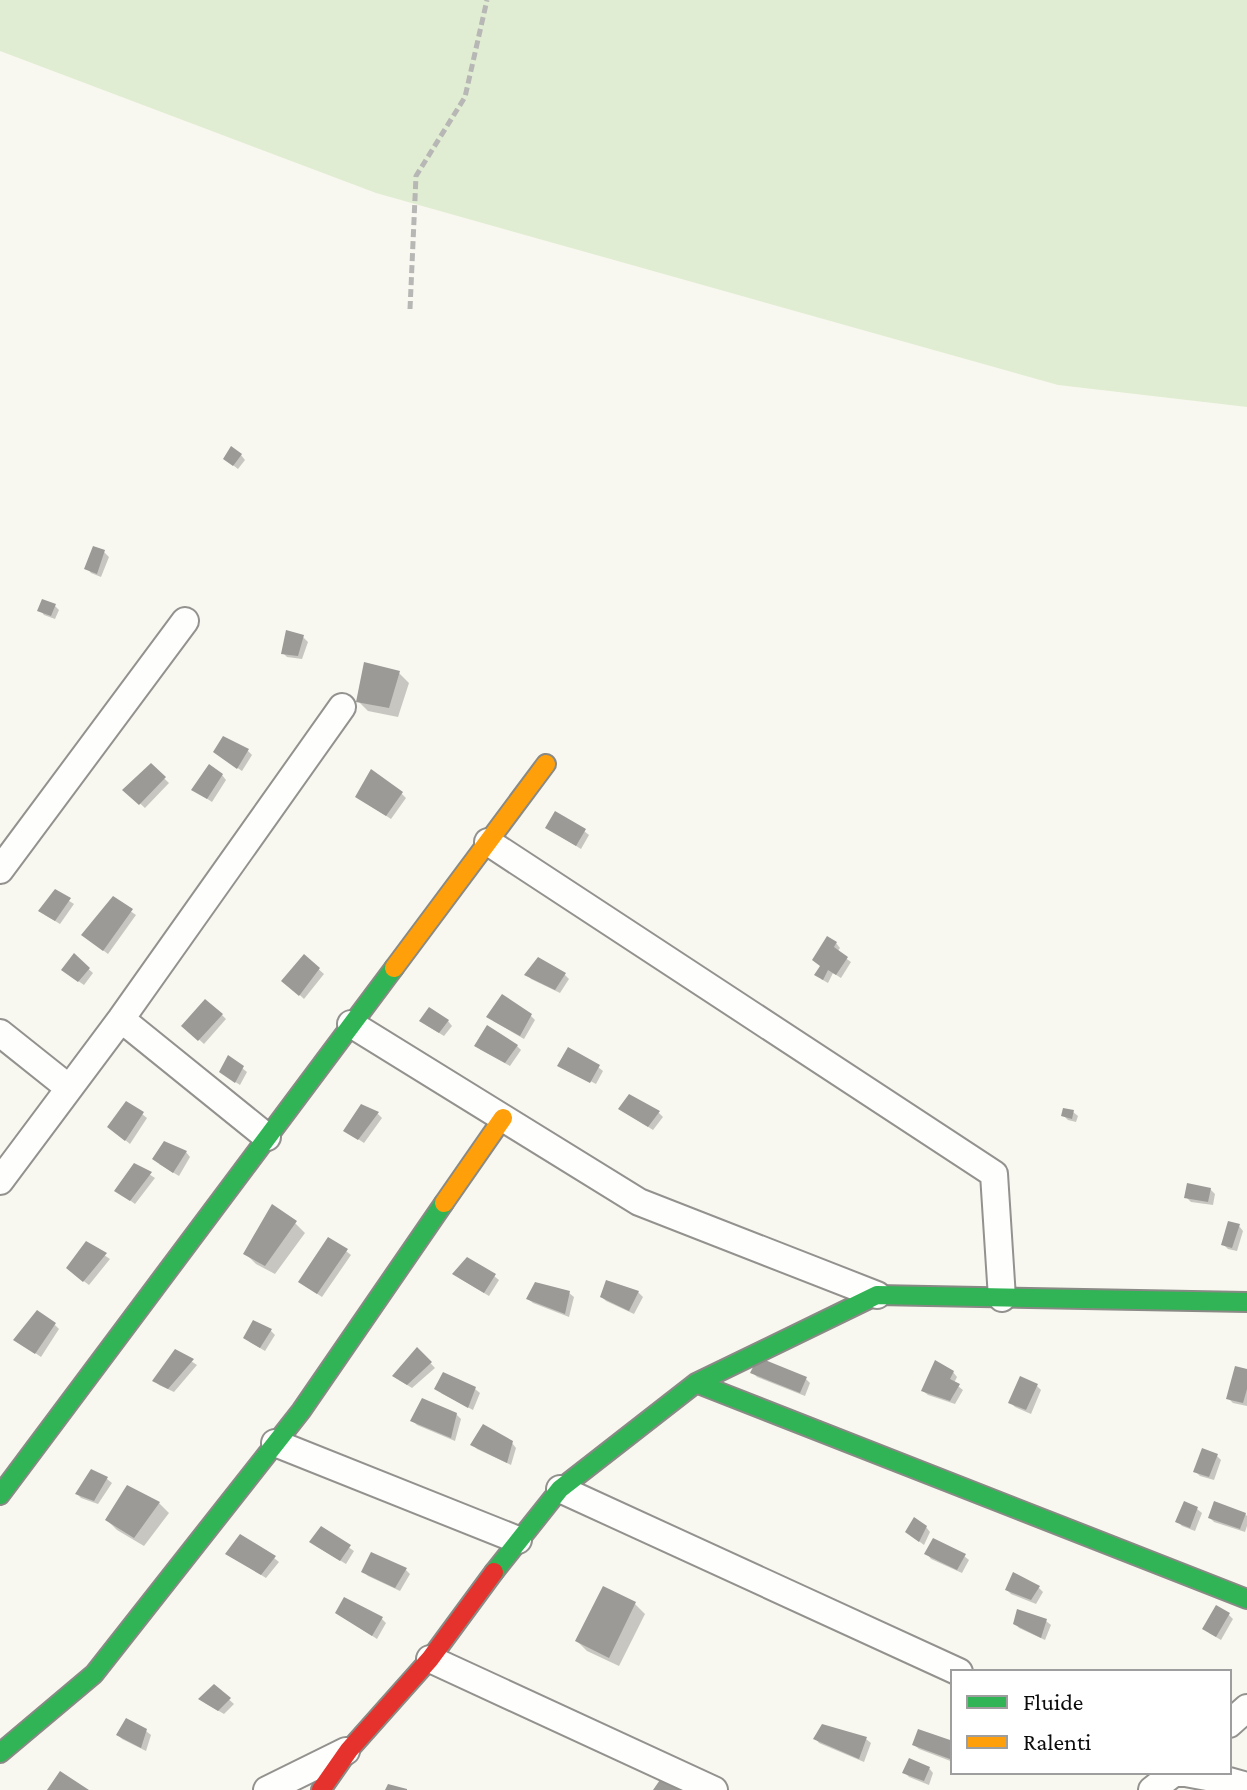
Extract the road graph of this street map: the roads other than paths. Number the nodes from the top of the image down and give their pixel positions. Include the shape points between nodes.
1 (185, 621) dead end
2 (342, 707) dead end
3 (546, 764) dead end
4 (488, 842) junction
5 (0, 870) edge
6 (121, 1019) junction
7 (351, 1024) junction
8 (0, 1033) edge
9 (69, 1088) junction
10 (503, 1118) junction
11 (267, 1137) junction
12 (0, 1181) edge
13 (877, 1295) junction
14 (1002, 1298) junction
15 (1247, 1302) edge
16 (696, 1383) junction
17 (275, 1443) junction
18 (560, 1489) junction
19 (0, 1495) edge
20 (518, 1540) junction
21 (1247, 1599) edge
22 (430, 1659) junction
23 (955, 1670) edge
24 (1247, 1708) edge
25 (1231, 1722) edge
26 (349, 1750) junction
27 (0, 1753) edge
28 (1174, 1774) edge
29 (1179, 1774) edge
30 (1189, 1774) edge
31 (1247, 1786) edge
32 (267, 1790) edge
33 (321, 1790) edge
34 (714, 1790) edge
35 (1152, 1790) edge
36 (1195, 1790) edge

1 - 5 street
2 - 6 street
3 - 4 street
4 - 7 street
4 - 14 street via 994,1174
6 - 9 street
6 - 11 street
7 - 10 street
7 - 11 street
8 - 9 street
9 - 12 street
10 - 13 street via 639,1202
10 - 17 street
11 - 19 street
13 - 14 street
13 - 16 street
14 - 15 street
16 - 18 street
16 - 21 street
17 - 20 street
17 - 27 street via 94,1674
18 - 20 street
18 - 23 street
20 - 22 street
22 - 26 street
22 - 34 street
24 - 25 street
26 - 32 street
26 - 33 street
28 - 35 street
29 - 36 street
30 - 31 street

